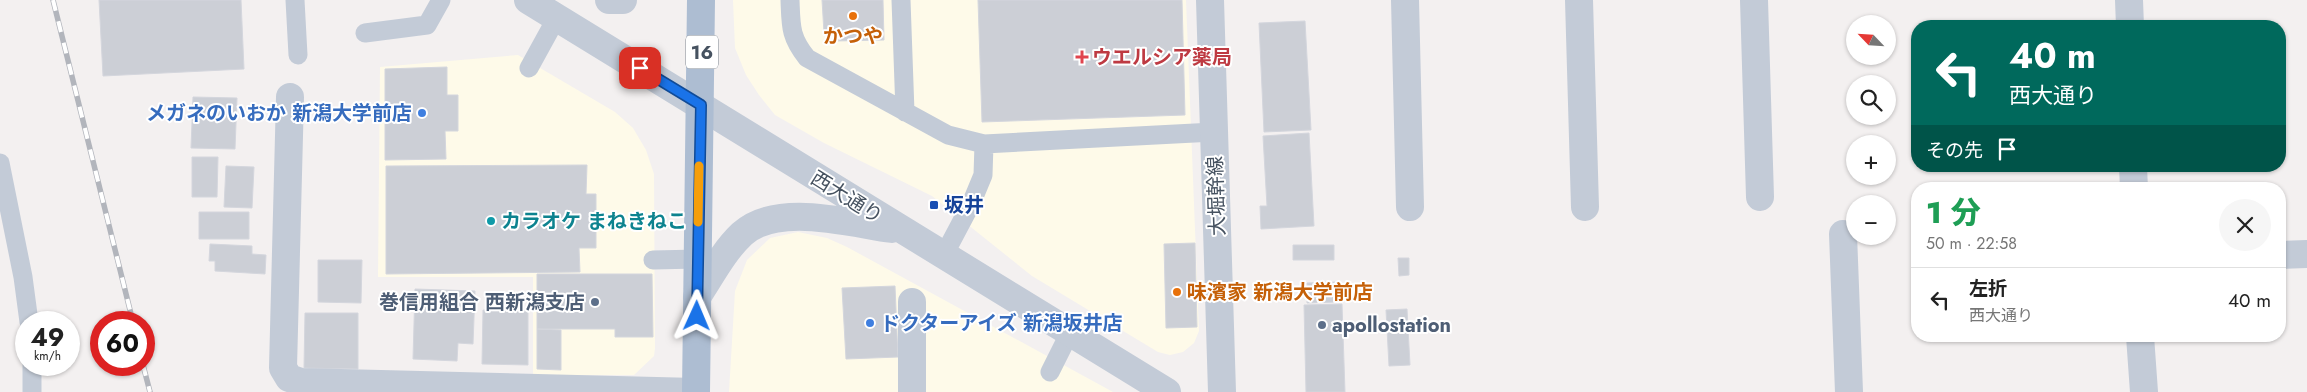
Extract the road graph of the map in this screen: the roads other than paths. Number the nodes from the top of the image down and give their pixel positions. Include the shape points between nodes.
1 (295, 0) edge
2 (441, 0) edge
3 (528, 0) edge
4 (608, 0) edge
5 (623, 0) edge
6 (702, 0) edge
7 (790, 0) edge
8 (901, 0) edge
9 (1210, 0) edge
10 (1405, 0) edge
11 (1579, 0) edge
12 (1754, 0) edge
13 (2129, 0) edge
14 (556, 17) junction
15 (2130, 20) edge
16 (365, 32) dead end
17 (298, 55) dead end
18 (529, 68) dead end
19 (290, 97) dead end
20 (701, 105) junction
21 (905, 112) junction
22 (1214, 132) junction
23 (984, 144) junction
24 (0, 163) edge
25 (1760, 197) dead end
26 (1410, 207) dead end
27 (1585, 207) dead end
28 (901, 230) junction
29 (1843, 234) dead end
30 (2307, 254) edge
31 (944, 255) junction
32 (2286, 255) edge
33 (698, 259) junction
34 (652, 260) dead end
35 (697, 297) junction
36 (912, 302) dead end
37 (27, 311) edge
38 (1070, 332) junction
39 (2140, 342) edge
40 (1050, 372) dead end
41 (32, 376) edge
42 (32, 392) edge
43 (697, 392) edge
44 (912, 392) edge
45 (1167, 392) edge
46 (1222, 392) edge
47 (1849, 392) edge
48 (2144, 392) edge

1 - 17 lane
2 - 16 lane via 427,26
3 - 14 street, 西大通り
4 - 5 street
6 - 20 main road, 16
7 - 21 lane via 791,30 796,44 807,58
8 - 21 lane
9 - 22 street, 大堀幹線
10 - 26 street
11 - 27 street
12 - 25 street
13 - 15 street
14 - 18 lane
14 - 20 street, 西大通り
19 - 43 street via 283,368 289,378 300,382
20 - 28 street, 西大通り
20 - 33 main road, 16
21 - 23 lane via 948,135
22 - 23 lane
22 - 46 street, 大堀幹線
23 - 31 lane via 983,175
24 - 37 lane
28 - 31 street, 西大通り
28 - 35 street via 818,218 781,217 758,224 743,233 729,249
29 - 47 street
30 - 32 street
31 - 38 street, 西大通り
33 - 34 lane
33 - 35 main road, 16
35 - 43 main road, 16
36 - 44 street
38 - 40 lane
38 - 45 street, 西大通り
39 - 48 street
41 - 42 lane

